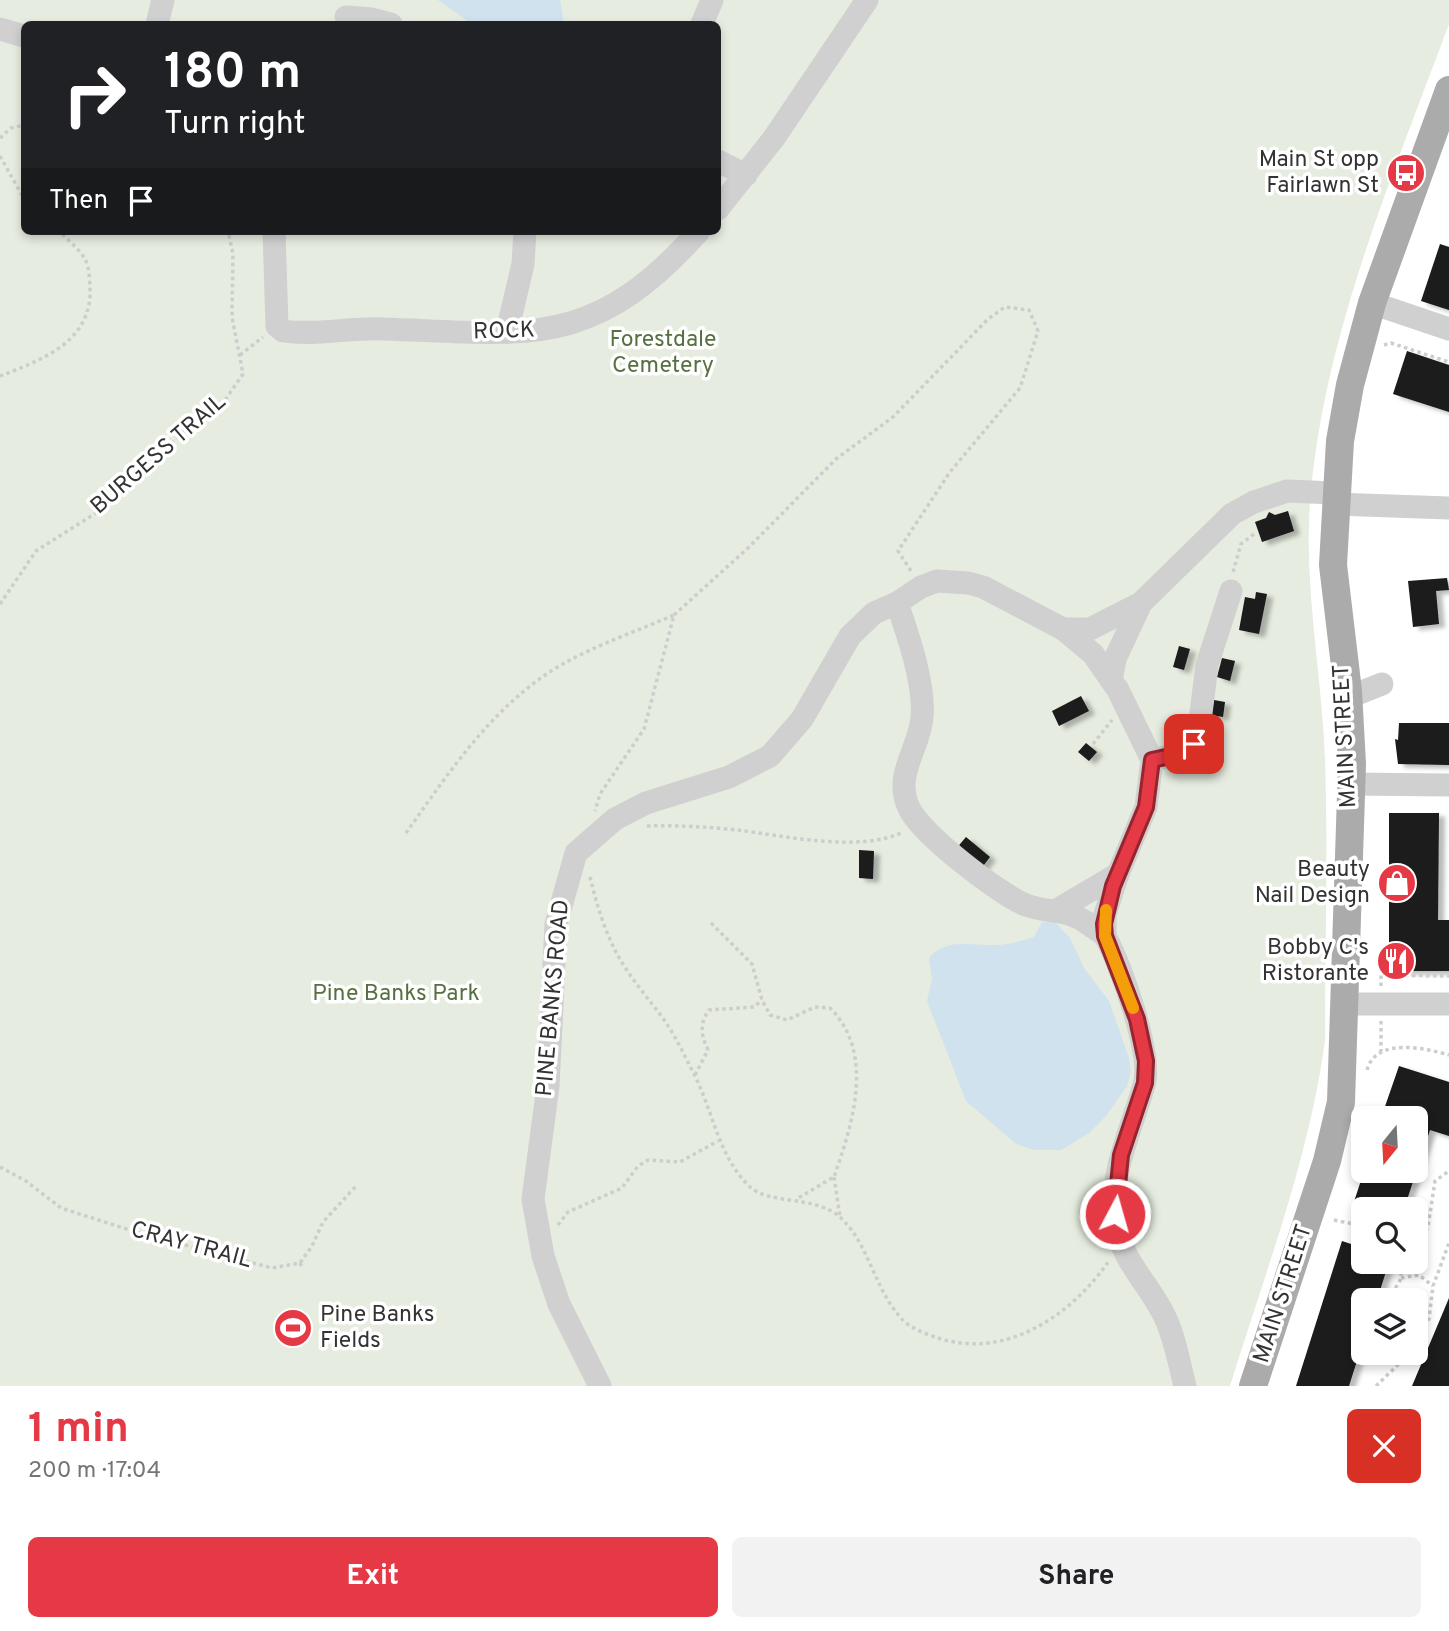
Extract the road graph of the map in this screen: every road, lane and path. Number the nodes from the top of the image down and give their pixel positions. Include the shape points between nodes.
1 (163, 0) edge
2 (712, 0) edge
3 (867, 0) edge
4 (344, 14) edge
5 (158, 21) edge
6 (380, 21) edge
7 (703, 21) edge
8 (0, 29) edge
9 (21, 35) edge
10 (1449, 90) edge
11 (21, 126) edge
12 (0, 138) edge
13 (1440, 142) edge
14 (0, 156) edge
15 (721, 162) edge
16 (746, 175) junction
17 (21, 194) edge
18 (721, 205) edge
19 (63, 235) edge
20 (229, 235) edge
21 (274, 235) edge
22 (525, 235) edge
23 (695, 235) edge
24 (1372, 303) junction
25 (278, 326) junction
26 (1449, 329) edge
27 (507, 332) junction
28 (1381, 346) dead end
29 (240, 355) junction
30 (1449, 355) edge
31 (1448, 361) edge
32 (0, 376) edge
33 (1335, 499) junction
34 (1449, 508) edge
35 (1254, 534) dead end
36 (921, 587) junction
37 (1231, 591) joint
38 (897, 603) junction
39 (1142, 603) junction
40 (0, 604) edge
41 (674, 615) junction
42 (1063, 629) junction
43 (1111, 680) junction
44 (1382, 684) dead end
45 (1349, 697) junction
46 (1126, 702) junction
47 (1093, 744) dead end
48 (1152, 760) junction
49 (1351, 784) junction
50 (1449, 785) edge
51 (920, 823) junction
52 (645, 826) dead end
53 (406, 833) dead end
54 (587, 839) junction
55 (1118, 874) junction
56 (1057, 910) junction
57 (711, 923) dead end
58 (1105, 936) junction
59 (762, 1000) junction
60 (1345, 1004) junction
61 (1449, 1004) edge
62 (1449, 1055) edge
63 (1367, 1070) dead end
64 (695, 1075) junction
65 (718, 1140) junction
66 (0, 1167) edge
67 (1449, 1171) edge
68 (835, 1177) junction
69 (357, 1185) dead end
70 (796, 1198) junction
71 (840, 1217) junction
72 (1334, 1220) dead end
73 (1351, 1224) edge
74 (1428, 1227) edge
75 (537, 1229) junction
76 (1449, 1243) edge
77 (1119, 1245) junction
78 (300, 1262) junction
79 (303, 1269) dead end
80 (1401, 1274) edge
81 (1401, 1279) junction
82 (1433, 1286) junction
83 (1395, 1288) edge
84 (1428, 1318) edge
85 (1399, 1365) edge
86 (600, 1386) edge
87 (1185, 1386) edge
88 (1253, 1386) edge
89 (1376, 1386) edge

1 - 5 street
2 - 7 street
3 - 16 street
4 - 6 street
8 - 9 street
10 - 13 main road, MAIN STREET
11 - 12 path
13 - 24 main road, MAIN STREET
14 - 17 path
15 - 16 street
16 - 18 street
19 - 32 path via 85,259 89,313 66,344
20 - 29 path, BURGESS TRAIL via 232,317
21 - 25 street
22 - 27 street
23 - 27 street, ROCK via 663,268 601,313 544,331
24 - 26 street
24 - 33 main road, MAIN STREET via 1350,385
25 - 27 street, ROCK via 294,333 382,328
25 - 29 path
28 - 31 path via 1391,343
29 - 40 path, BURGESS TRAIL via 243,374 221,406 187,428 110,504 36,551
30 - 31 path
33 - 34 street
33 - 39 street via 1287,491 1254,502 1232,514
33 - 45 main road, MAIN STREET via 1334,576
35 - 37 path via 1241,544
36 - 38 street, PINE BANKS ROAD
36 - 41 path via 898,551 950,472 1020,388 1038,331 1030,310 1005,307 988,319 893,417 836,459
36 - 42 street, PINE BANKS ROAD via 952,581 983,587
37 - 48 street via 1207,665 1194,744 1184,753
38 - 51 street via 922,698 922,719 903,786 910,811
38 - 54 street, PINE BANKS ROAD via 874,613 850,636 802,719 770,756 729,777 646,803
39 - 42 street via 1090,629
39 - 43 street via 1115,659
41 - 53 path via 561,665 507,707 464,753
41 - 54 path via 644,729 600,794
42 - 43 street, PINE BANKS ROAD via 1093,654
43 - 46 street, PINE BANKS ROAD
44 - 45 street
45 - 49 main road, MAIN STREET
46 - 47 path
46 - 48 street, PINE BANKS ROAD
48 - 55 street via 1146,807
49 - 50 street
49 - 60 main road, MAIN STREET
51 - 52 path via 892,837 856,842 698,826
51 - 56 street via 1003,893 1038,909
54 - 64 path via 596,904 616,952 667,1024
54 - 75 street, PINE BANKS ROAD via 576,853 556,924 548,1086 533,1199
55 - 56 street
55 - 58 street via 1105,914
56 - 58 street via 1082,919
57 - 59 path via 752,964
58 - 77 street via 1137,1019 1146,1061 1145,1083 1121,1155 1115,1214
59 - 64 path via 754,1007 709,1010 702,1020 708,1050
59 - 68 path via 771,1015 787,1020 815,1007 830,1008 853,1048 858,1092
60 - 61 street
60 - 88 main road, MAIN STREET via 1341,1102 1333,1139
62 - 63 path via 1392,1049 1374,1055
64 - 65 path
65 - 70 path via 751,1188 776,1198
65 - 75 path via 680,1162 648,1160 622,1188 568,1212 558,1225
66 - 78 path, CRAY TRAIL via 61,1208 136,1232 272,1268
67 - 74 path via 1436,1181
68 - 70 path
68 - 71 path
69 - 78 path via 323,1222
70 - 71 path
71 - 77 path via 860,1242 879,1289 903,1322 963,1345 982,1345 1052,1319 1088,1289
72 - 73 path
75 - 86 street, PINE BANKS ROAD via 559,1304
76 - 82 path
77 - 87 street via 1166,1318
78 - 79 path
80 - 81 path
81 - 82 path via 1419,1275
81 - 83 path
82 - 84 path
85 - 89 path

